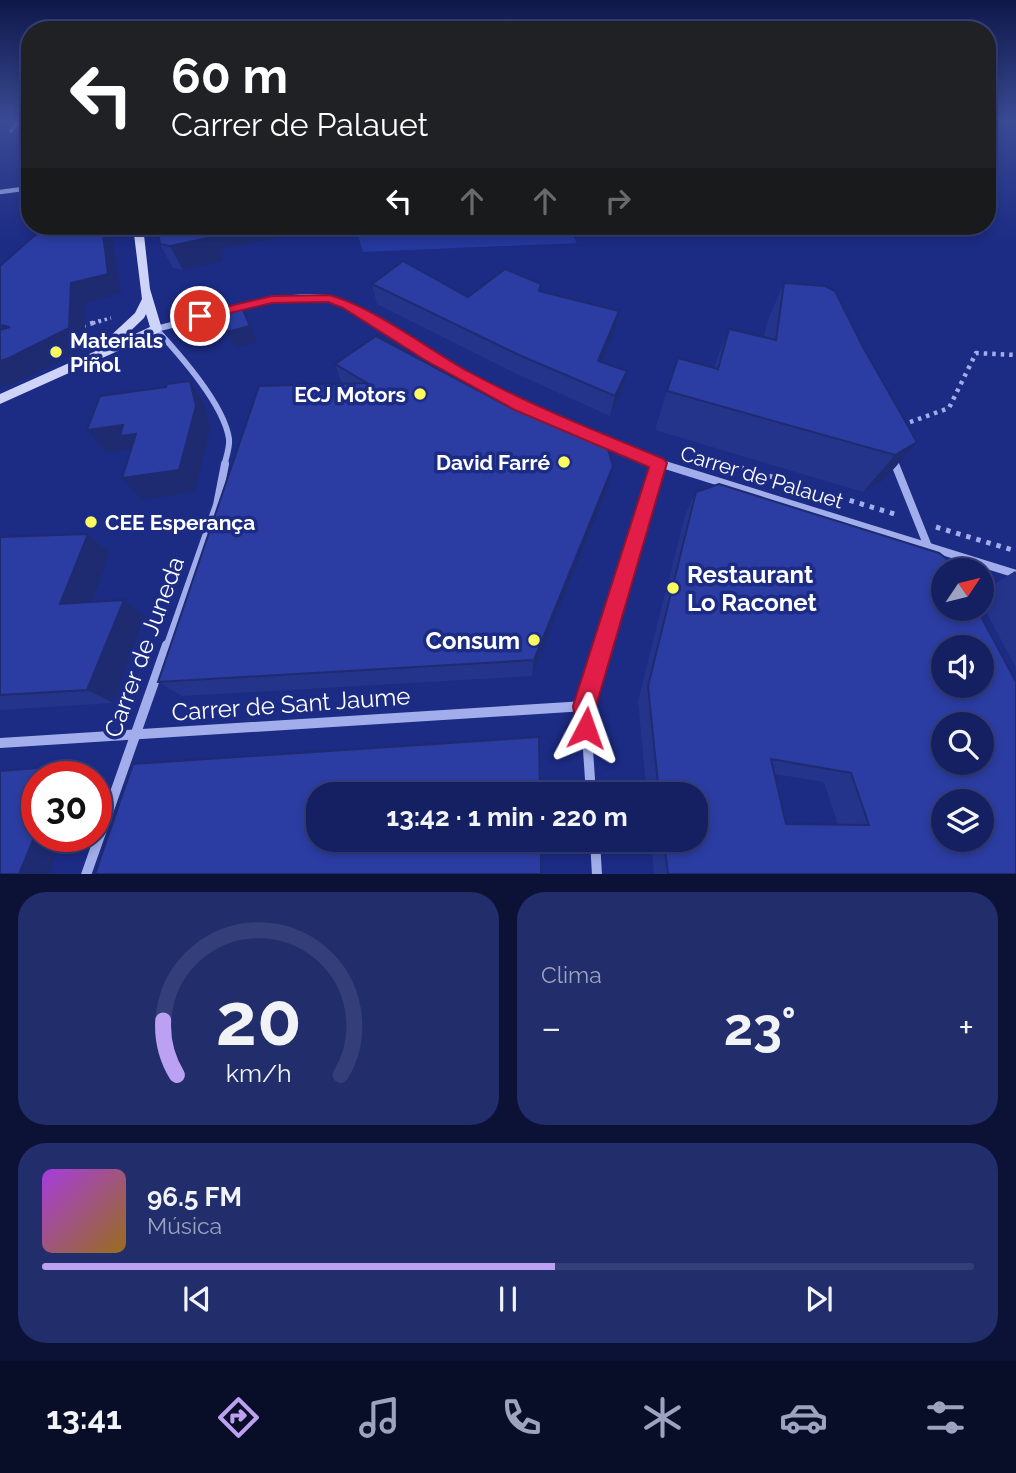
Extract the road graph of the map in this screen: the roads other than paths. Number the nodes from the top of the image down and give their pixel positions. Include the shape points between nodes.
1 (21, 189) edge
2 (0, 192) edge
3 (139, 235) edge
4 (145, 304) junction
5 (156, 329) junction
6 (95, 355) junction
7 (0, 399) edge
8 (891, 454) edge
9 (659, 463) junction
10 (928, 547) junction
11 (933, 557) edge
12 (1016, 574) edge
13 (585, 706) junction
14 (134, 735) junction
15 (0, 743) edge
16 (590, 782) edge
17 (596, 852) edge
18 (86, 874) edge
19 (597, 874) edge

1 - 2 street
3 - 4 main road
4 - 5 main road
4 - 6 main road via 122,334
5 - 6 main road
5 - 9 street, Carrer de Palauet via 272,300 329,298 520,406
5 - 14 street, Carrer de Juneda via 186,361 222,417 229,440 217,505
6 - 7 main road
8 - 10 street
9 - 10 street, Carrer de Palauet
9 - 13 street
10 - 11 street
10 - 12 street, Carrer de Palauet
13 - 14 street, Carrer de Sant Jaume
13 - 16 street
14 - 15 street, Carrer de Sant Jaume
14 - 18 street, Carrer de Juneda
17 - 19 street

